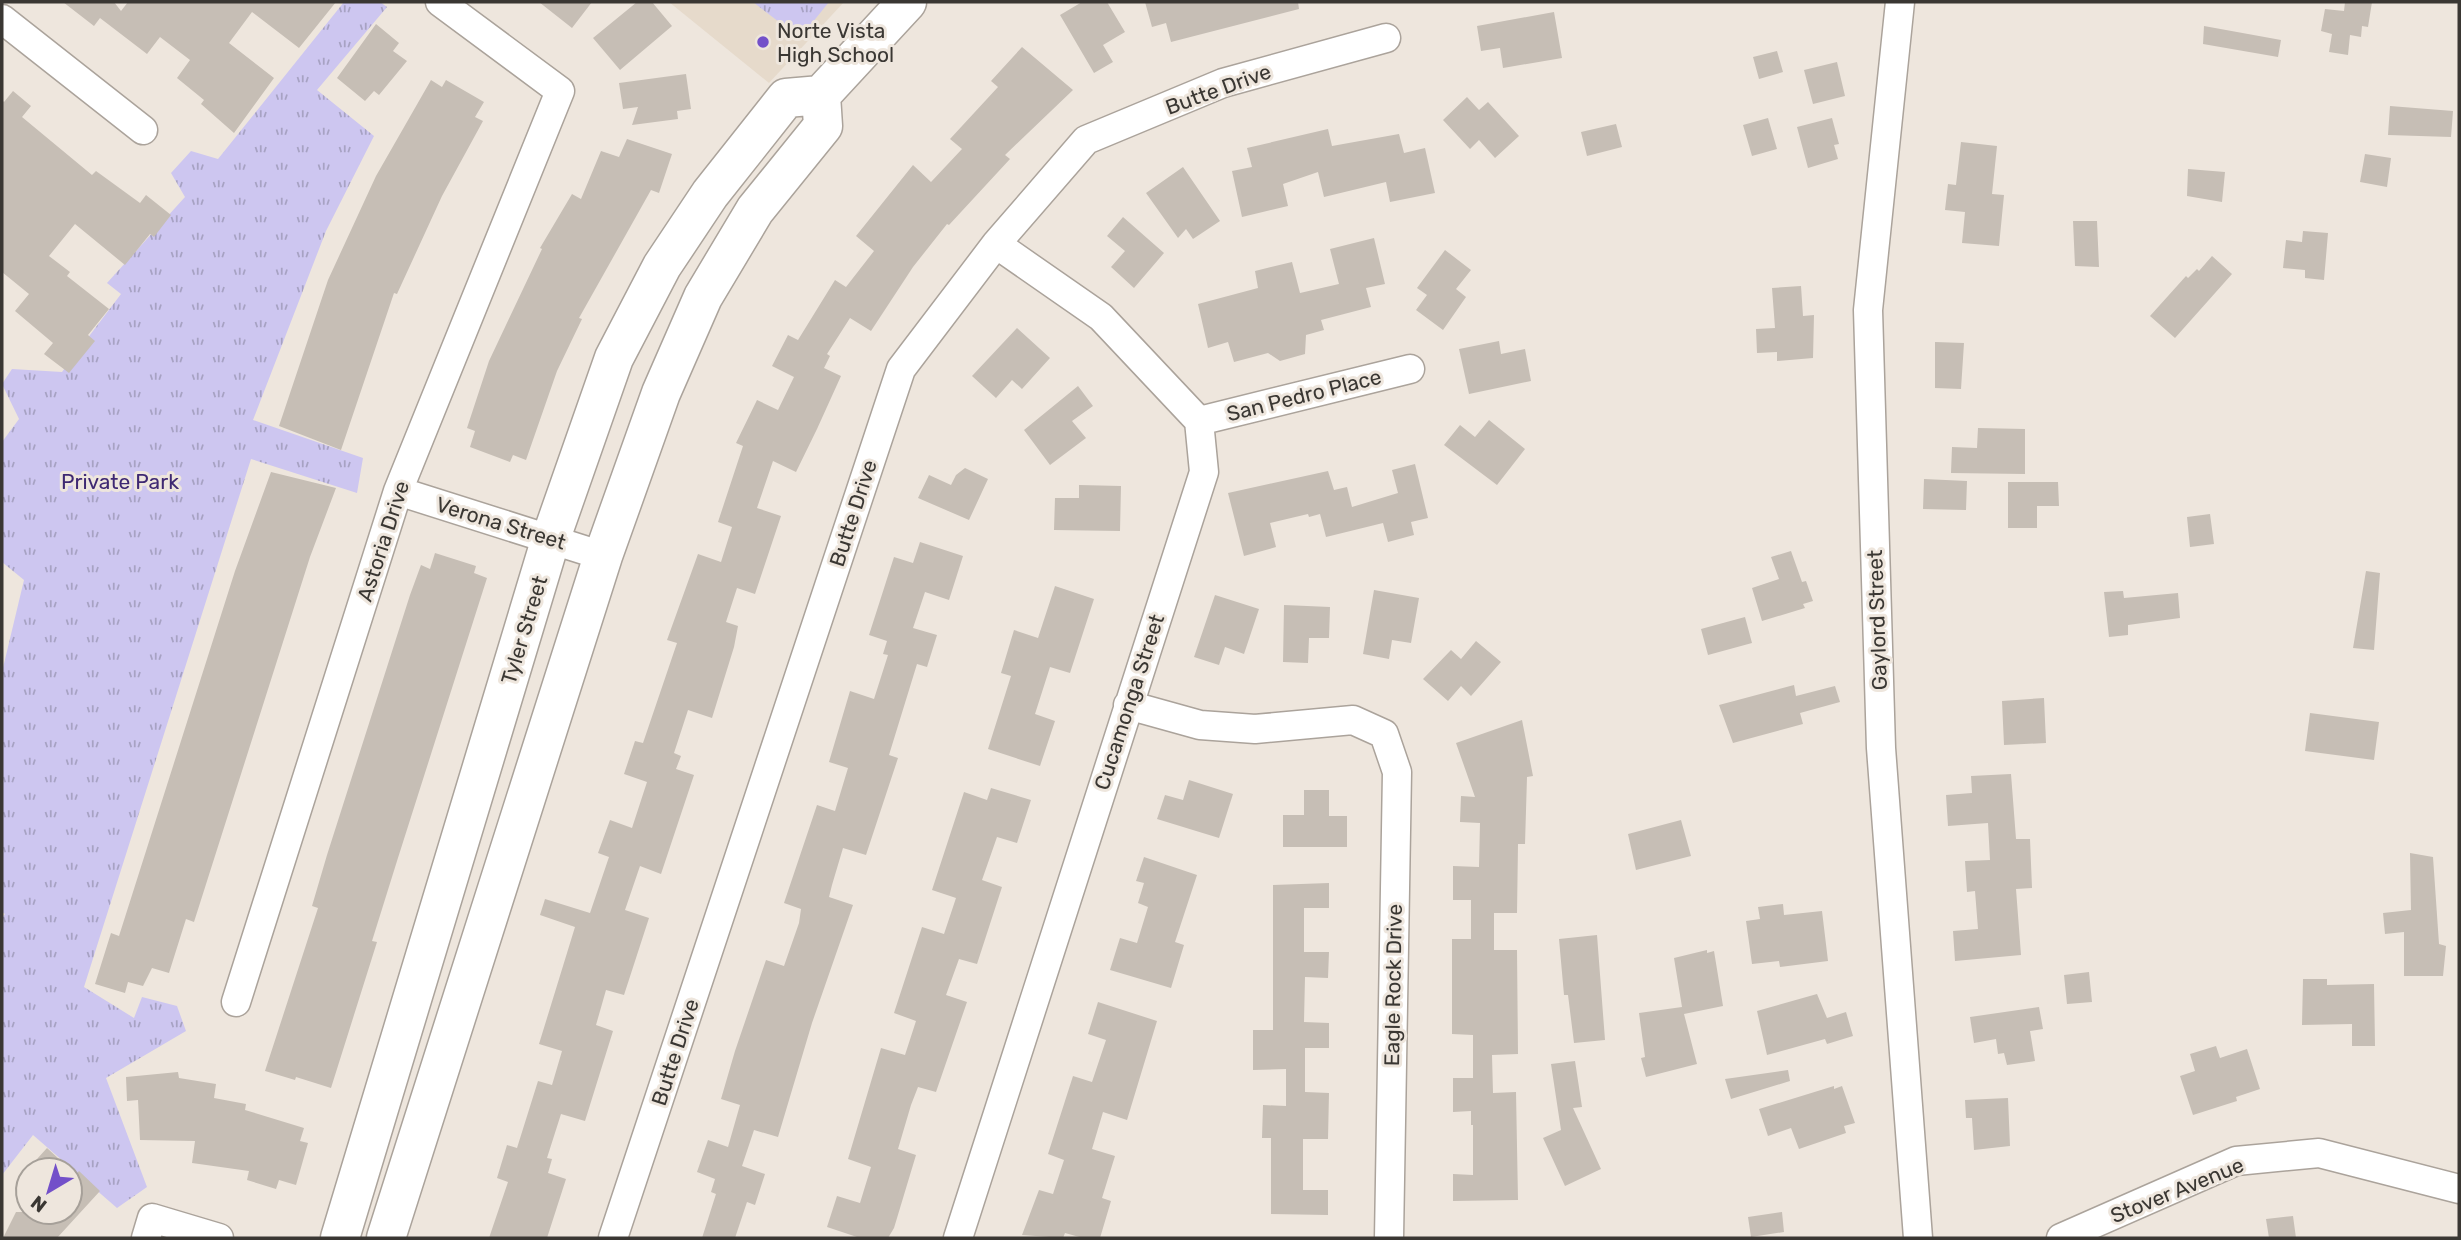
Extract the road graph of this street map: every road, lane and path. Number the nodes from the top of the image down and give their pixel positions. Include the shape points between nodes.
1 (440, 2) edge
2 (906, 2) edge
3 (1900, 2) edge
4 (2, 19) edge
5 (1385, 38) dead end
6 (821, 95) junction
7 (143, 130) dead end
8 (996, 244) junction
9 (1410, 369) dead end
10 (1199, 421) junction
11 (398, 491) junction
12 (551, 538) junction
13 (603, 556) junction
14 (1128, 705) junction
15 (236, 1002) dead end
16 (2459, 1189) edge
17 (146, 1238) edge
18 (219, 1238) edge
19 (340, 1238) edge
20 (386, 1238) edge
21 (613, 1238) edge
22 (958, 1238) edge
23 (1389, 1238) edge
24 (1918, 1238) edge
25 (2060, 1238) edge

1 - 11 street, Astoria Drive via 560,91
2 - 6 main road
3 - 24 street, Gaylord Street via 1868,310 1881,748
4 - 7 street
5 - 8 street, Butte Drive via 1223,83 1086,140
6 - 12 main road, Tyler Street via 786,98 710,194 662,266 614,358
6 - 13 main road via 823,126 755,210 703,297 661,393
8 - 10 street via 1101,317
8 - 21 street, Butte Drive via 901,369
9 - 10 street, San Pedro Place
10 - 14 street, Cucamonga Street via 1204,471
11 - 12 street, Verona Street
11 - 15 street, Astoria Drive
12 - 13 street, Verona Street
12 - 19 main road, Tyler Street
13 - 20 main road
14 - 22 street, Cucamonga Street
14 - 23 street, Eagle Rock Drive via 1200,724 1255,729 1353,720 1384,734 1397,772
16 - 25 street, Stover Avenue via 2319,1153 2236,1161
17 - 18 street via 152,1218

